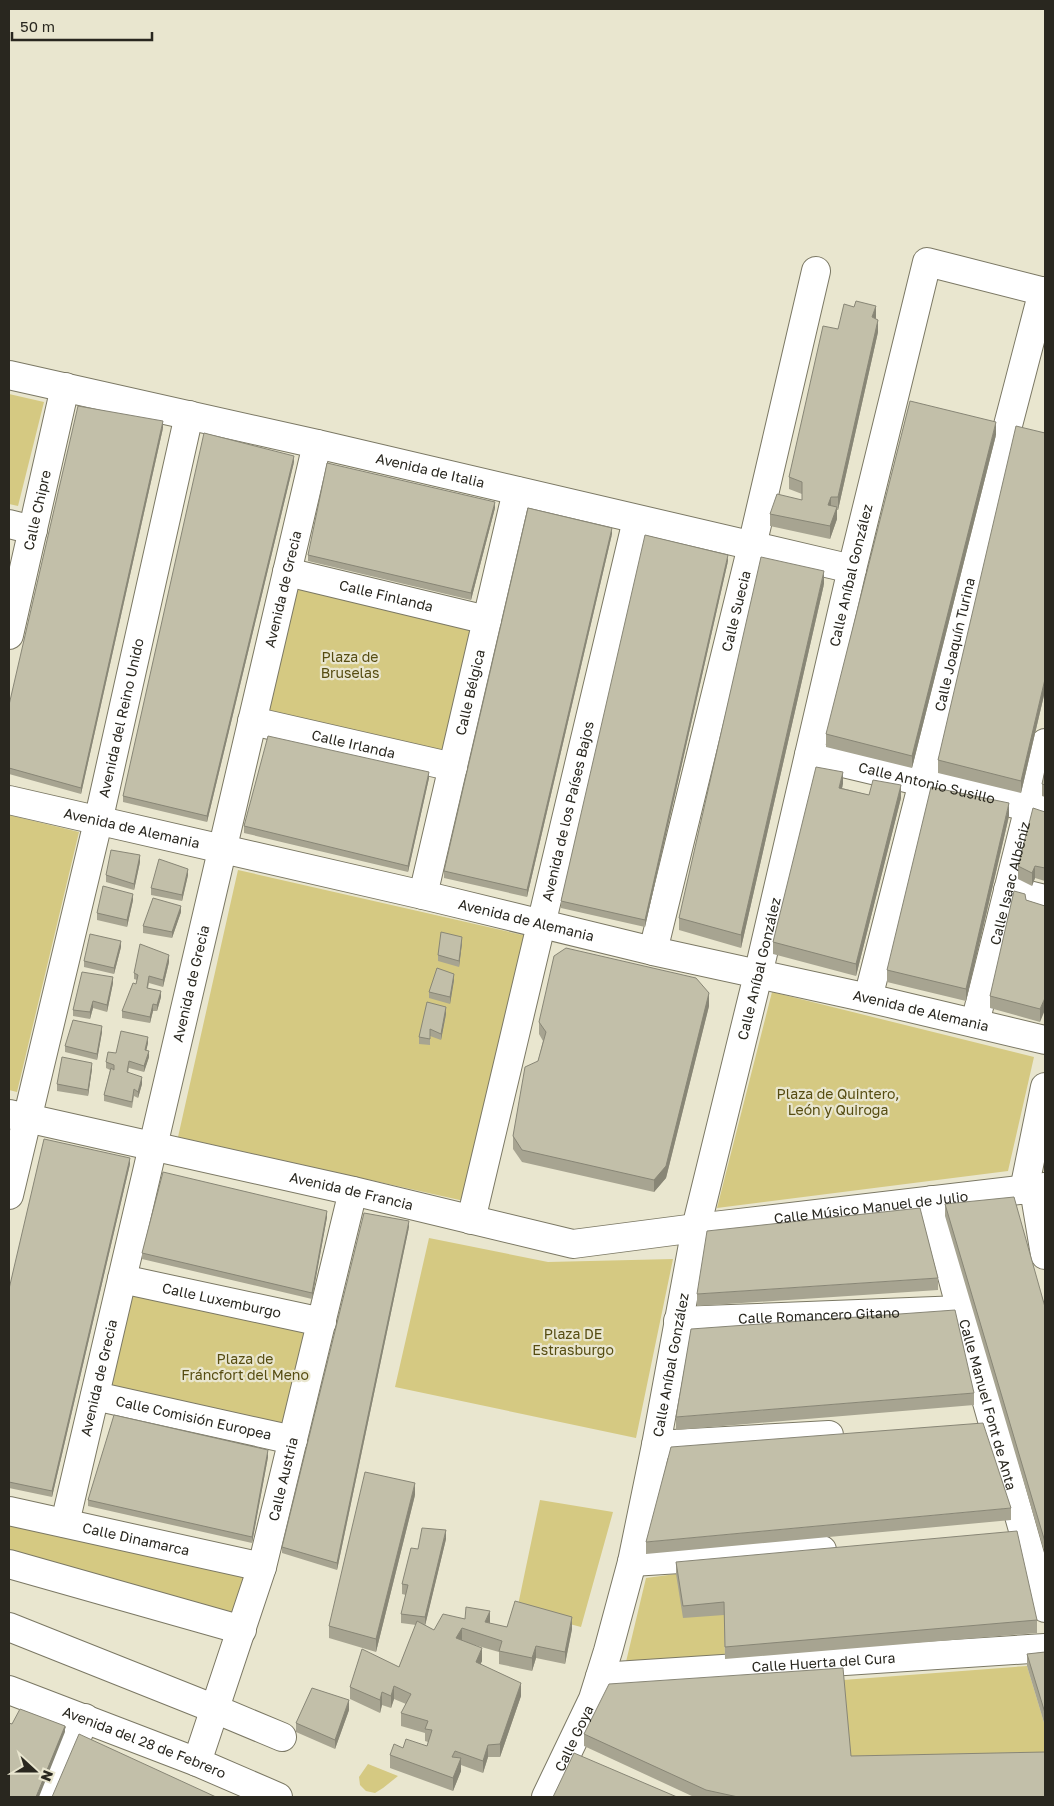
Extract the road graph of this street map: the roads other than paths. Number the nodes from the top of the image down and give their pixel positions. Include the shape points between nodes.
1 (816, 271) dead end
2 (1044, 292) edge
3 (9, 375) edge
4 (65, 387) junction
5 (189, 415) junction
6 (979, 422) edge
7 (1017, 431) junction
8 (317, 444) junction
9 (517, 491) junction
10 (637, 520) junction
11 (21, 527) edge
12 (752, 546) junction
13 (852, 569) junction
14 (287, 572) junction
15 (487, 620) junction
16 (9, 635) edge
17 (252, 721) junction
18 (1045, 743) edge
19 (809, 755) junction
20 (453, 766) junction
21 (923, 782) junction
22 (9, 800) edge
23 (1037, 809) edge
24 (98, 822) junction
25 (222, 849) junction
26 (1008, 890) junction
27 (424, 895) junction
28 (1045, 899) edge
29 (542, 924) junction
30 (653, 951) junction
31 (758, 975) junction
32 (868, 998) junction
33 (975, 1024) junction
34 (1045, 1040) edge
35 (1045, 1087) edge
36 (18, 1116) edge
37 (153, 1148) junction
38 (1035, 1189) edge
39 (353, 1191) junction
40 (9, 1195) edge
41 (932, 1200) junction
42 (470, 1220) junction
43 (696, 1228) junction
44 (1045, 1255) edge
45 (122, 1279) junction
46 (961, 1310) junction
47 (678, 1321) junction
48 (322, 1322) junction
49 (95, 1396) junction
50 (994, 1426) junction
51 (964, 1428) edge
52 (855, 1434) edge
53 (293, 1440) junction
54 (656, 1445) junction
55 (9, 1511) edge
56 (65, 1523) junction
57 (1026, 1537) junction
58 (996, 1539) edge
59 (848, 1548) edge
60 (632, 1562) junction
61 (9, 1564) edge
62 (262, 1567) junction
63 (1045, 1608) edge
64 (9, 1627) edge
65 (242, 1630) junction
66 (1045, 1648) edge
67 (600, 1677) junction
68 (9, 1690) edge
69 (215, 1709) junction
70 (85, 1718) junction
71 (282, 1737) dead end
72 (567, 1753) junction
73 (197, 1762) junction
74 (593, 1765) edge
75 (51, 1797) edge
76 (278, 1797) edge
77 (546, 1797) edge

1 - 12 street, Calle Suecia
2 - 7 street, Calle Joaquín Turina
2 - 13 street, Calle Aníbal González via 927,262 903,403
3 - 4 street, Avenida de Italia
4 - 5 street, Avenida de Italia
4 - 11 street, Calle Chipre
5 - 8 street, Avenida de Italia
5 - 24 street, Avenida del Reino Unido
6 - 7 street
7 - 21 street, Calle Joaquín Turina via 964,604
8 - 9 street, Avenida de Italia
8 - 14 street, Avenida de Grecia
9 - 10 street, Avenida de Italia
9 - 15 street, Calle Bélgica
10 - 12 street, Avenida de Italia
10 - 29 street, Avenida de los Países Bajos
11 - 16 street, Calle Chipre
12 - 13 street, Avenida de Italia
12 - 30 street, Calle Suecia
13 - 19 street, Calle Aníbal González
14 - 15 street, Calle Finlanda
14 - 17 street, Avenida de Grecia
15 - 20 street, Calle Bélgica
17 - 20 street, Calle Irlanda
17 - 25 street, Avenida de Grecia
18 - 23 street, Calle Isaac Albéniz
19 - 21 street, Calle Antonio Susillo
19 - 31 street, Calle Aníbal González
20 - 27 street, Calle Bélgica
21 - 23 street, Calle Antonio Susillo
21 - 32 street, Calle Joaquín Turina
22 - 24 street, Avenida de Alemania
23 - 26 street, Calle Isaac Albéniz
24 - 25 street, Avenida de Alemania
24 - 36 street, Avenida del Reino Unido
25 - 27 street, Avenida de Alemania
25 - 37 street, Avenida de Grecia
26 - 28 street
26 - 33 street, Calle Isaac Albéniz
27 - 29 street, Avenida de Alemania
29 - 30 street, Avenida de Alemania
29 - 42 street, Avenida de los Países Bajos
30 - 31 street, Avenida de Alemania
31 - 32 street, Avenida de Alemania
31 - 43 street, Calle Aníbal González
32 - 33 street, Avenida de Alemania
33 - 34 street, Avenida de Alemania
35 - 38 street
36 - 37 street, Avenida de Francia
36 - 40 street, Avenida del Reino Unido
37 - 39 street, Avenida de Francia
37 - 45 street, Avenida de Grecia
38 - 41 street, Calle Músico Manuel de Julio
38 - 44 street
39 - 42 street, Avenida de Francia
39 - 48 street, Calle Austria
41 - 43 street, Calle Músico Manuel de Julio
41 - 46 street, Calle Manuel Font de Anta
42 - 43 street, Avenida de Francia via 573,1244
43 - 47 street, Calle Aníbal González
45 - 48 street, Calle Luxemburgo
45 - 49 street, Avenida de Grecia
46 - 47 street, Calle Romancero Gitano
46 - 50 street, Calle Manuel Font de Anta
47 - 54 street, Calle Aníbal González
48 - 53 street, Calle Austria
49 - 53 street, Calle Comisión Europea
49 - 56 street, Avenida de Grecia
50 - 51 street
50 - 57 street, Calle Manuel Font de Anta
52 - 54 street
53 - 62 street, Calle Austria
54 - 60 street, Calle Aníbal González
55 - 56 street, Calle Dinamarca
56 - 62 street, Calle Dinamarca
57 - 58 street
57 - 63 street, Calle Manuel Font de Anta
59 - 60 street
60 - 67 street, Calle Aníbal González
61 - 65 street
62 - 65 street, Calle Austria
64 - 69 street
65 - 69 street, Calle Austria
66 - 67 street, Calle Huerta del Cura
67 - 72 street, Calle Goya
68 - 70 street, Avenida del 28 de Febrero
69 - 71 street
69 - 73 street, Calle Austria
70 - 73 street, Avenida del 28 de Febrero
70 - 75 street
72 - 74 street
72 - 77 street, Calle Goya
73 - 76 street, Avenida del 28 de Febrero

